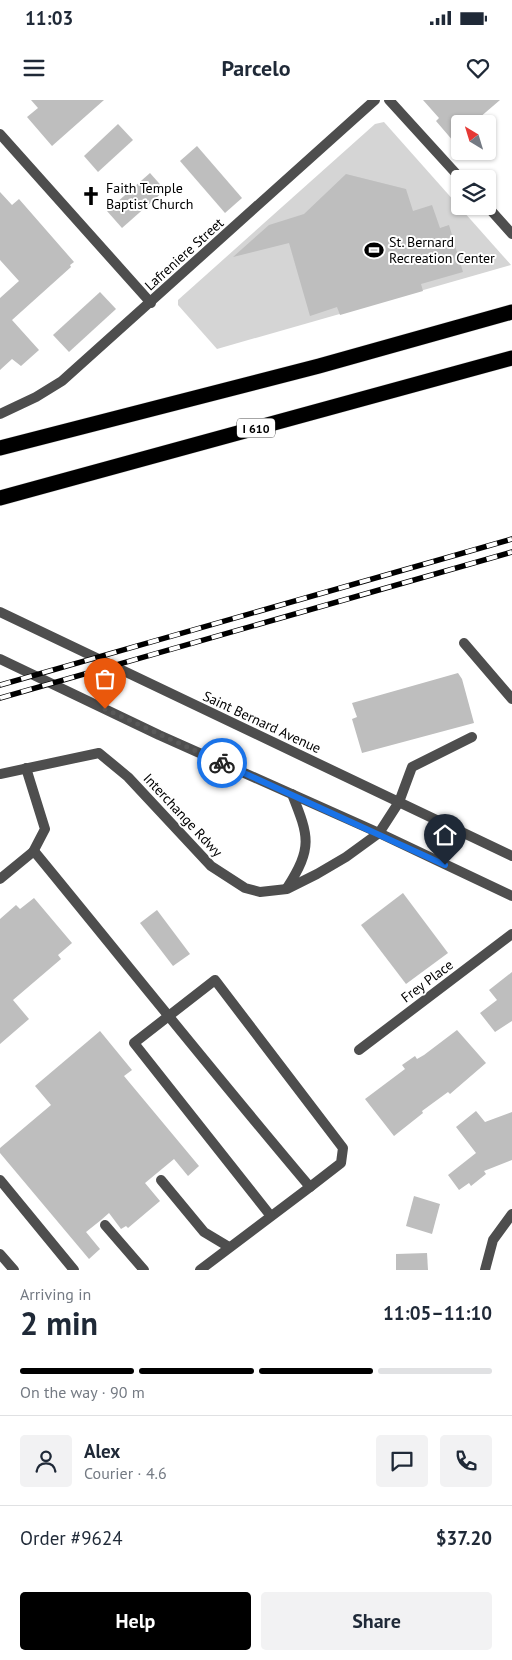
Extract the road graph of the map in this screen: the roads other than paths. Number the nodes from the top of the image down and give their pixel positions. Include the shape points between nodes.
1 (375, 100) edge
2 (389, 100) edge
3 (0, 134) edge
4 (453, 170) edge
5 (495, 215) edge
6 (512, 234) edge
7 (151, 303) junction
8 (512, 312) edge
9 (512, 358) edge
10 (0, 414) edge
11 (0, 448) edge
12 (0, 498) edge
13 (0, 612) edge
14 (464, 643) dead end
15 (0, 659) edge
16 (512, 699) edge
17 (472, 738) dead end
18 (26, 768) junction
19 (0, 774) edge
20 (292, 794) junction
21 (399, 802) junction
22 (378, 833) junction
23 (33, 852) junction
24 (512, 856) edge
25 (0, 879) edge
26 (287, 888) junction
27 (512, 896) edge
28 (512, 934) edge
29 (168, 1017) junction
30 (359, 1050) dead end
31 (0, 1180) edge
32 (161, 1180) dead end
33 (310, 1187) junction
34 (512, 1214) edge
35 (270, 1215) junction
36 (105, 1225) dead end
37 (229, 1247) junction
38 (0, 1254) edge
39 (14, 1270) edge
40 (74, 1270) edge
41 (144, 1270) edge
42 (200, 1270) edge
43 (485, 1270) edge

1 - 7 street, Lafreniere Street
2 - 4 street
3 - 7 street
5 - 6 street
7 - 10 street, Lafreniere Street via 62,380
8 - 11 highway via 319,366
9 - 12 highway, I 610
13 - 21 street, Saint Bernard Avenue
14 - 16 street
15 - 20 street
17 - 21 street, Interchange Rdwy via 412,767
18 - 19 street
18 - 23 street via 45,828
18 - 26 street, Interchange Rdwy via 99,753 128,777 211,866 229,880 260,892
20 - 22 street
20 - 26 street via 307,837 300,867
21 - 22 street, Interchange Rdwy
21 - 24 street, Saint Bernard Avenue
22 - 26 street, Interchange Rdwy via 339,861
22 - 27 street
23 - 25 street
23 - 29 street
28 - 30 street, Frey Place
29 - 33 street
29 - 33 street via 216,980 343,1148 341,1163
29 - 35 street via 134,1043
31 - 40 street
32 - 37 street via 204,1232
33 - 35 street
34 - 43 street via 493,1240
35 - 37 street
36 - 41 street
37 - 42 street
38 - 39 street

